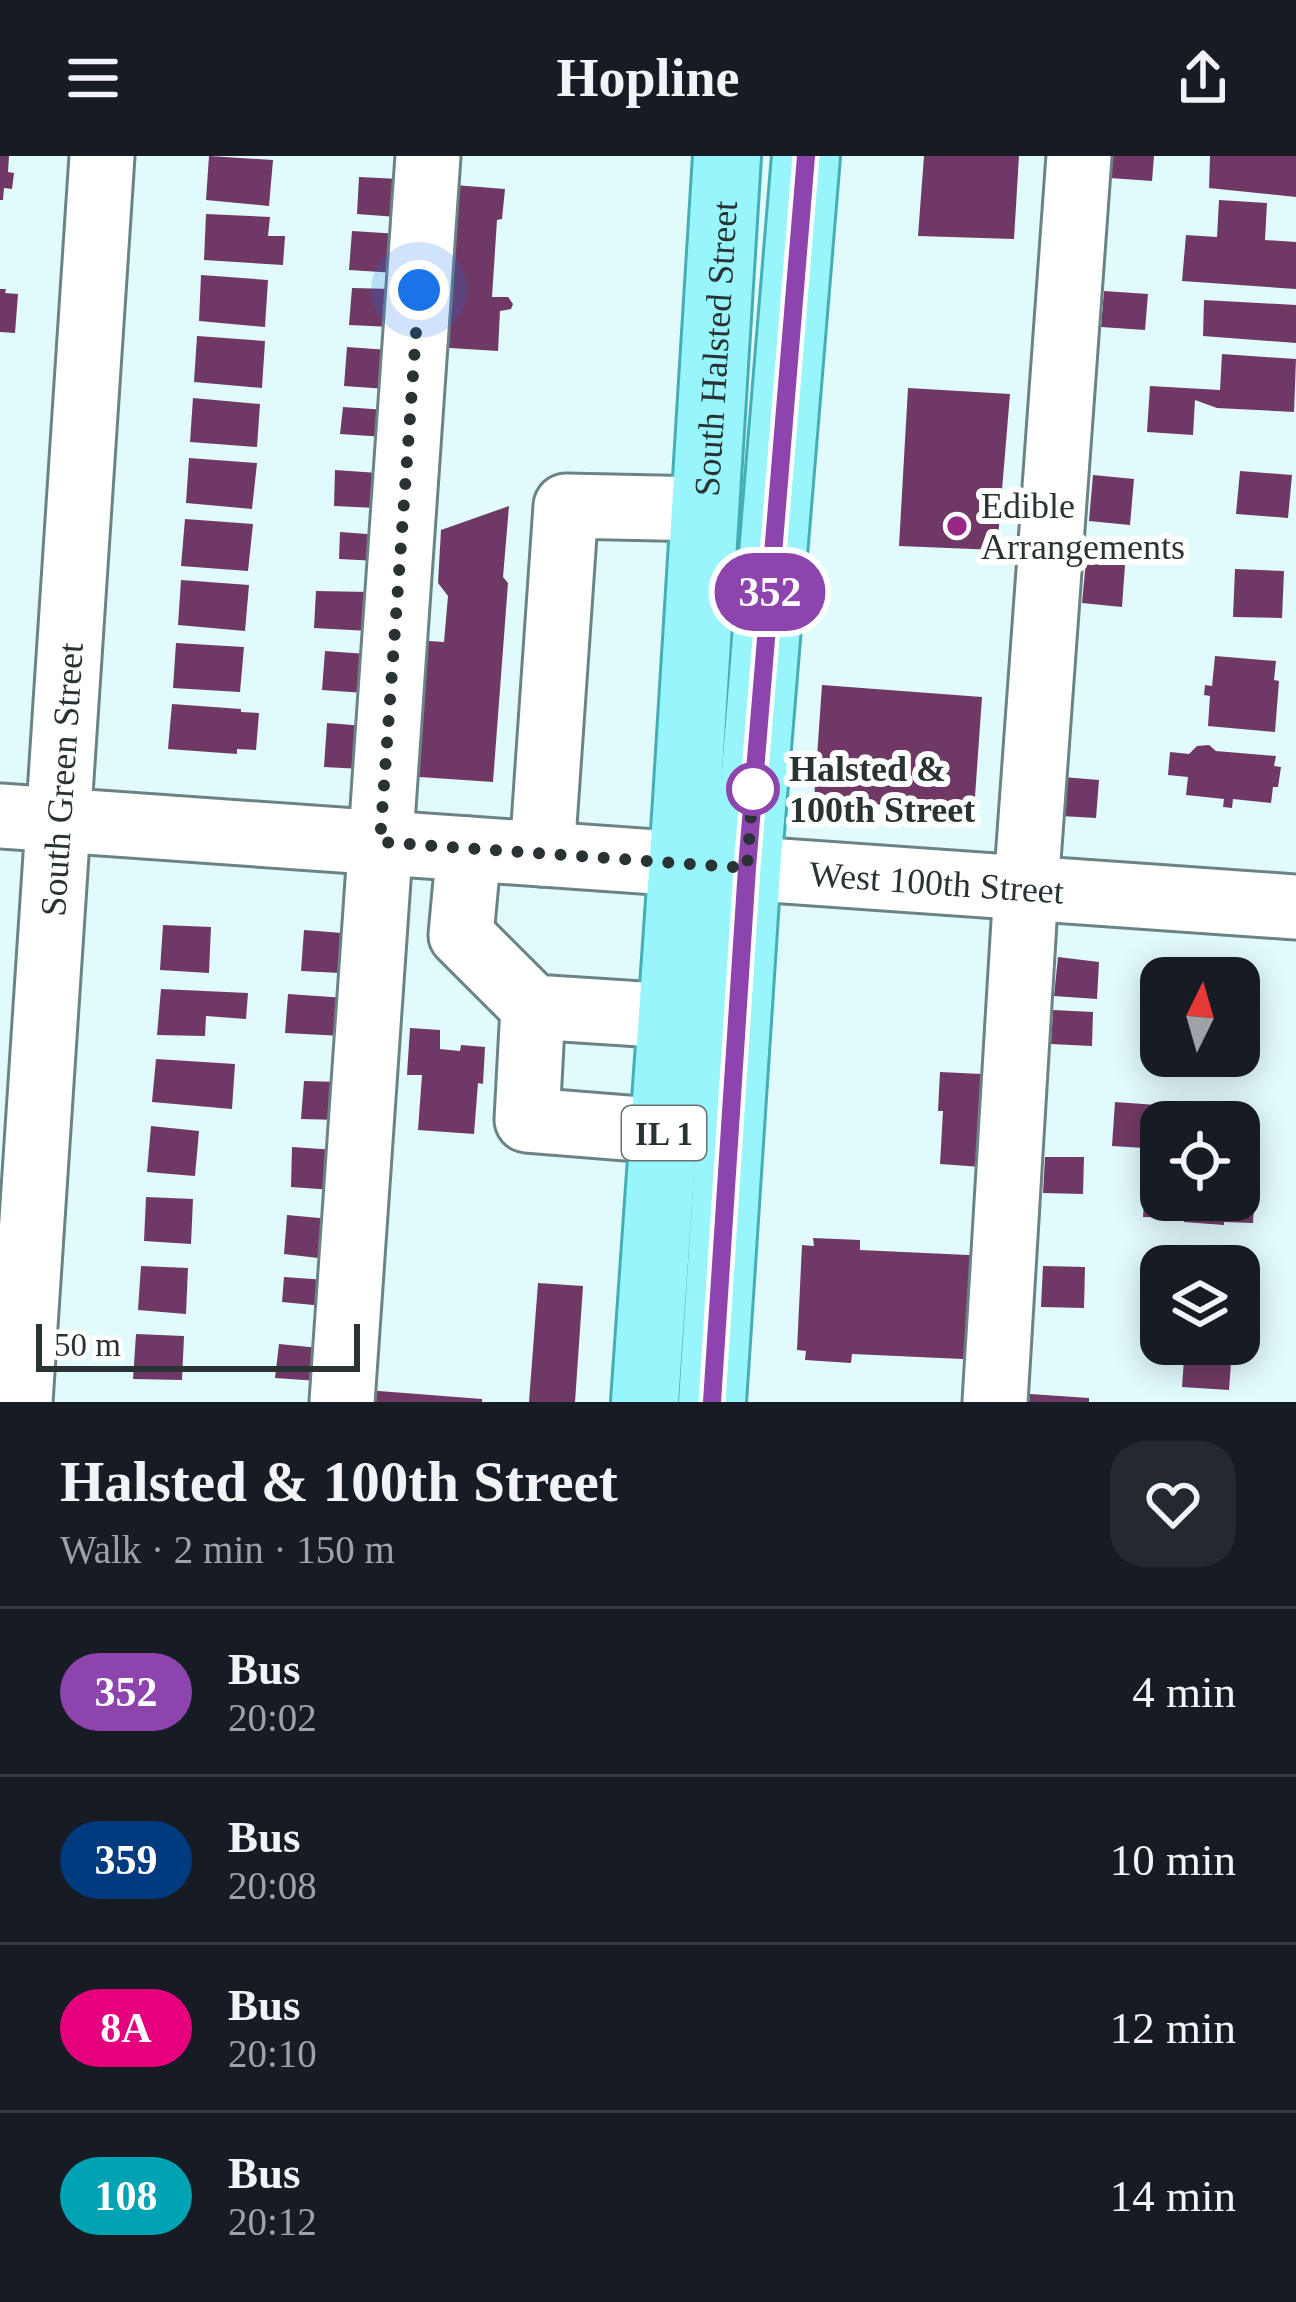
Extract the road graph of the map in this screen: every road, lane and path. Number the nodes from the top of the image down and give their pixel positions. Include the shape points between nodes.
1 (102, 156) edge
2 (428, 156) edge
3 (727, 156) edge
4 (806, 156) edge
5 (1079, 156) edge
6 (706, 509) junction
7 (29, 818) edge
8 (380, 842) junction
9 (469, 849) junction
10 (542, 854) junction
11 (682, 864) junction
12 (747, 868) junction
13 (1026, 888) junction
14 (1296, 907) edge
15 (376, 929) junction
16 (461, 935) junction
17 (533, 1007) junction
18 (672, 1016) junction
19 (664, 1131) junction
20 (20, 1402) edge
21 (342, 1402) edge
22 (645, 1402) edge
23 (712, 1402) edge
24 (995, 1402) edge

1 - 7 street, South Green Street
2 - 8 street
3 - 6 main road, South Halsted Street / IL 1
4 - 12 main road, South Halsted Street / IL 1
5 - 13 street
6 - 10 street via 566,506
6 - 11 main road, South Halsted Street / IL 1
7 - 8 street, West 100th Street
7 - 20 street, South Green Street
8 - 9 street, West 100th Street
8 - 15 street
9 - 10 street, West 100th Street
9 - 16 street
10 - 11 street, West 100th Street
11 - 12 street, West 100th Street
11 - 18 main road, South Halsted Street / IL 1
12 - 13 street, West 100th Street
12 - 23 main road, South Halsted Street / IL 1
13 - 14 street, West 100th Street
13 - 24 street
15 - 16 street
15 - 21 street
16 - 17 street
17 - 18 street
17 - 19 street via 527,1120
18 - 19 main road, South Halsted Street / IL 1
19 - 22 main road, South Halsted Street / IL 1

